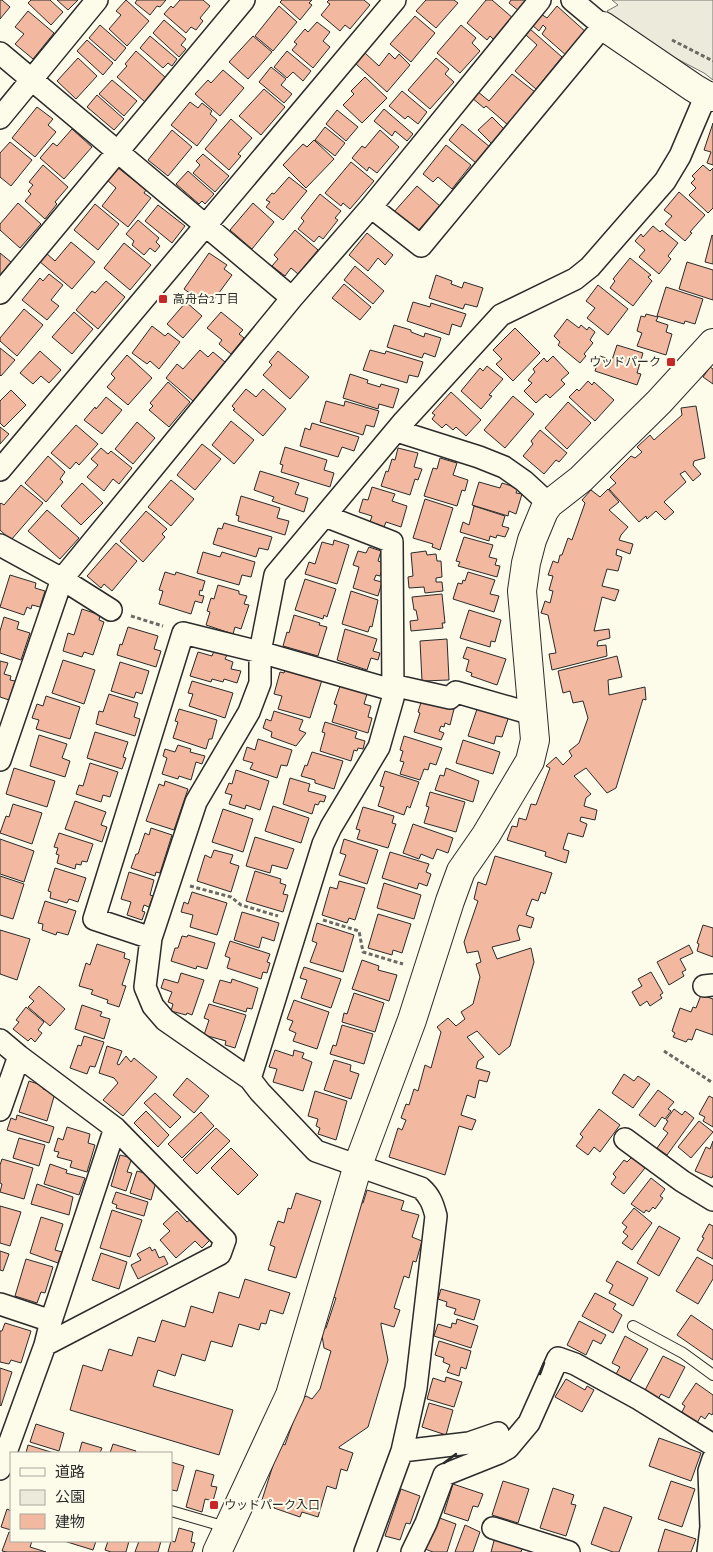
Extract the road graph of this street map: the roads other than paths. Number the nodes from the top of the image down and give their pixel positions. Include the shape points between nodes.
1 (97, 0) edge
2 (244, 0) edge
3 (395, 0) edge
4 (540, 0) edge
5 (572, 0) edge
6 (603, 26) junction
7 (0, 53) edge
8 (32, 79) junction
9 (710, 96) edge
10 (0, 118) edge
11 (118, 152) junction
12 (371, 207) junction
13 (206, 225) junction
14 (0, 293) edge
15 (292, 298) junction
16 (713, 343) edge
17 (397, 431) junction
18 (0, 470) edge
19 (549, 504) junction
20 (325, 516) junction
21 (0, 545) edge
22 (62, 579) junction
23 (111, 610) road end
24 (260, 652) junction
25 (392, 690) junction
26 (532, 714) junction
27 (0, 760) edge
28 (151, 938) junction
29 (0, 1040) edge
30 (19, 1056) junction
31 (250, 1079) junction
32 (0, 1110) edge
33 (115, 1128) junction
34 (625, 1138) dead end
35 (358, 1165) junction
36 (713, 1200) edge
37 (0, 1304) edge
38 (51, 1321) junction
39 (633, 1326) dead end
40 (44, 1345) junction
41 (713, 1375) edge
42 (498, 1432) dead end
43 (713, 1445) edge
44 (402, 1451) junction
45 (713, 1459) edge
46 (0, 1469) edge
47 (172, 1511) edge
48 (227, 1527) junction
49 (492, 1528) dead end
50 (217, 1552) edge
51 (365, 1552) edge
52 (412, 1552) edge
53 (569, 1552) edge
54 (708, 1552) edge

1 - 8 street
2 - 11 street
3 - 13 street
4 - 12 street
5 - 6 street
6 - 9 street
6 - 12 street via 421,246
7 - 8 street
8 - 10 street
8 - 11 street
9 - 17 street via 665,181 590,267 575,279 501,315
11 - 13 street
11 - 14 street
12 - 15 street
13 - 15 street
13 - 18 street
15 - 22 street
16 - 19 street via 582,479
17 - 19 street via 504,466
17 - 20 street
19 - 26 street via 532,540 522,591
20 - 24 street via 275,575
20 - 25 street via 392,542
21 - 22 street
22 - 23 street
22 - 27 street
24 - 25 street
24 - 28 street via 260,683 249,712 196,802
24 - 28 street via 183,632 94,919
25 - 26 street via 401,687 450,698 456,692
25 - 31 street via 393,698 379,746 323,844
26 - 35 street via 535,740 530,761 461,872 412,1020
28 - 31 street via 145,987 153,1006 165,1020
29 - 30 street
30 - 32 street
30 - 33 street
31 - 35 street via 316,1151
33 - 38 street
33 - 40 street via 225,1240 220,1254
34 - 36 street
35 - 44 street via 421,1188 428,1194 436,1216 416,1388
35 - 48 street via 290,1395
37 - 38 street
38 - 40 street
39 - 41 lane via 683,1353
40 - 46 street
42 - 44 street via 469,1444
43 - 52 street via 639,1399 558,1358 529,1423 508,1448 444,1475
44 - 51 street
45 - 54 street via 708,1471 711,1527
47 - 48 lane
48 - 50 street
49 - 53 street

